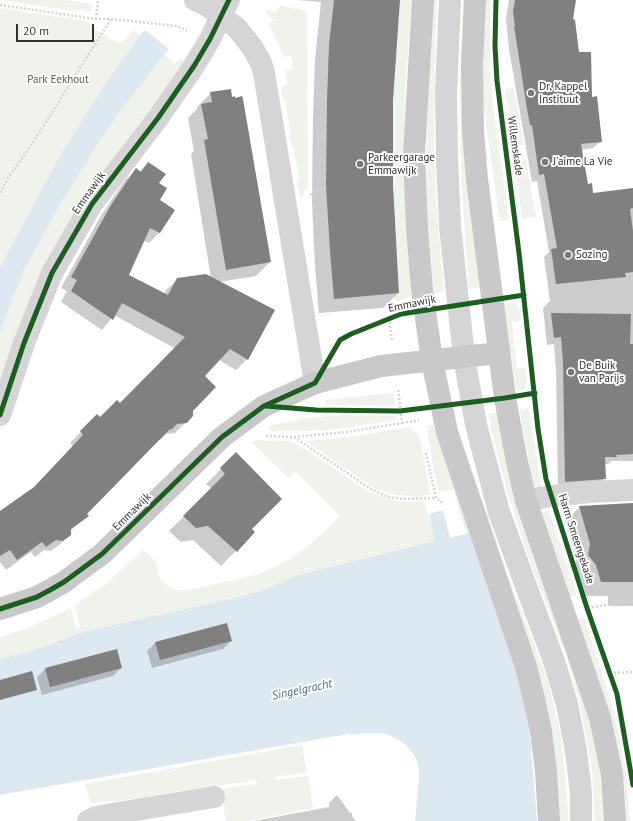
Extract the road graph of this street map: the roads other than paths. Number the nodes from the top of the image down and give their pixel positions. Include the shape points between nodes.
1 (195, 0) edge
2 (423, 0) edge
3 (450, 0) edge
4 (476, 0) edge
5 (225, 8) edge
6 (499, 353) junction
7 (464, 357) junction
8 (432, 361) junction
9 (314, 383) junction
10 (0, 415) edge
11 (633, 490) edge
12 (526, 501) junction
13 (0, 609) edge
14 (214, 797) dead end
15 (88, 821) edge
16 (549, 821) edge
17 (581, 821) edge
18 (615, 821) edge

1 - 5 street
2 - 8 main road via 414,154 422,289
3 - 7 street via 446,92 447,158 450,226
4 - 6 main road via 472,65 474,147
5 - 9 street via 257,56 264,73
5 - 10 street, Emmawijk via 194,66 92,204 52,273 24,343
6 - 7 main road, Emmawijk
6 - 12 main road via 505,398
7 - 8 main road, Emmawijk
7 - 17 street via 478,432 499,512 554,661 567,704 576,751
8 - 9 main road, Emmawijk via 381,366
8 - 16 main road via 447,432 526,667 541,731
9 - 13 main road, Emmawijk via 264,406 222,437 102,554 64,582 37,597
11 - 12 street via 566,494
12 - 18 main road via 600,718 612,774
14 - 15 street via 96,817

